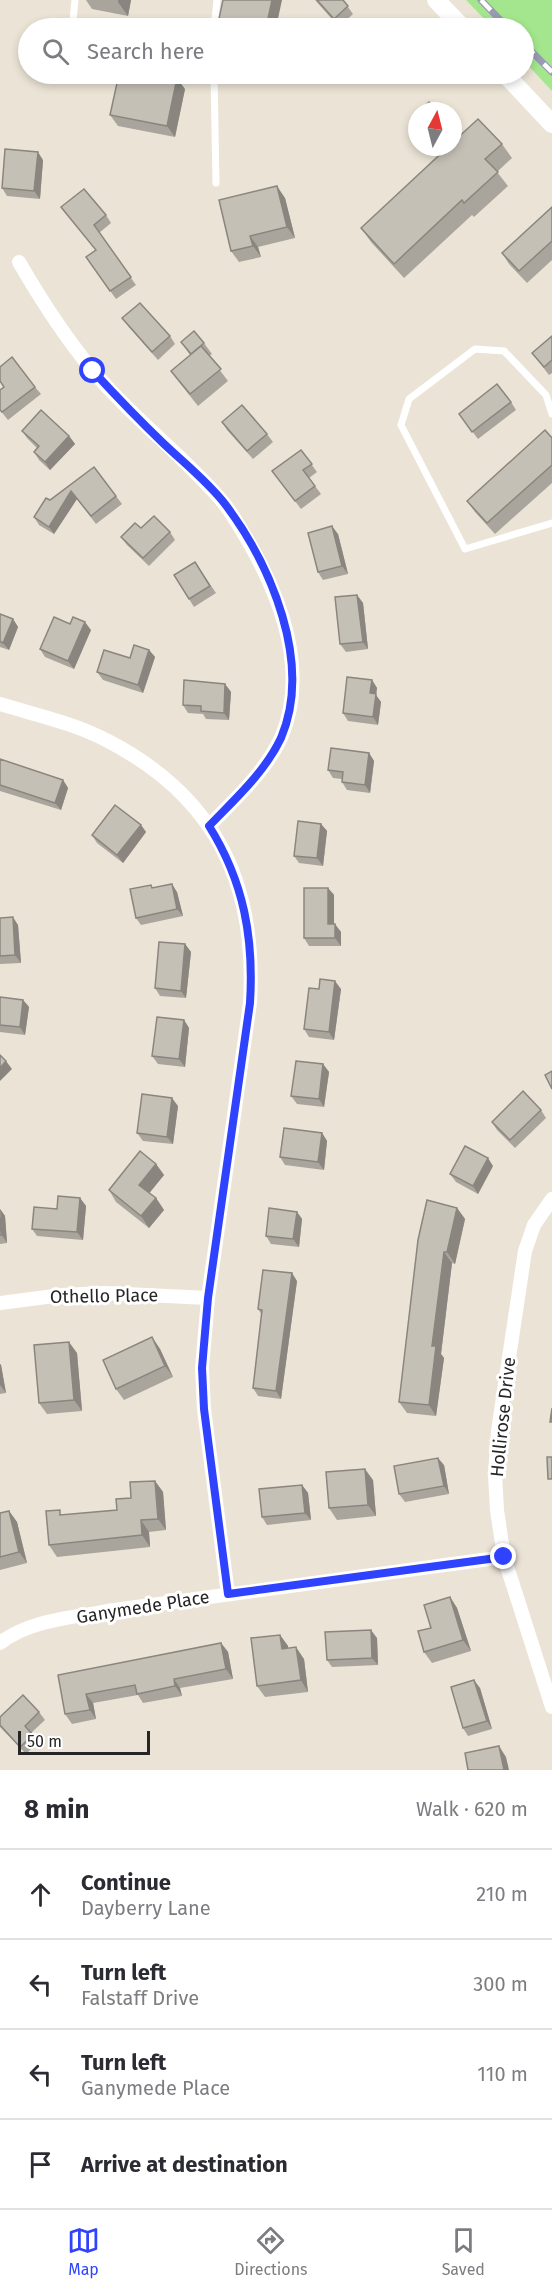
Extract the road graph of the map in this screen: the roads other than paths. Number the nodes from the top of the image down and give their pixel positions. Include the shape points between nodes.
1 (75, 0) edge
2 (217, 0) edge
3 (435, 0) edge
4 (73, 18) edge
5 (215, 18) edge
6 (453, 18) edge
7 (214, 84) edge
8 (515, 84) edge
9 (551, 121) edge
10 (216, 183) dead end
11 (19, 262) dead end
12 (552, 414) edge
13 (552, 524) edge
14 (0, 704) edge
15 (209, 826) junction
16 (552, 1198) edge
17 (208, 1298) junction
18 (0, 1303) edge
19 (504, 1557) junction
20 (228, 1594) junction
21 (0, 1643) edge
22 (552, 1707) edge

1 - 4 lane
2 - 5 lane
3 - 6 street
7 - 10 lane
8 - 9 street
11 - 15 street via 58,325 93,371 224,503 265,571 280,606 291,659 289,713 267,762
12 - 13 lane via 546,395 504,351 475,349 409,399 401,425 465,549
14 - 15 street via 80,728 127,752 163,777
15 - 17 street via 236,878 245,909 252,974
16 - 19 street, Hollirose Drive via 534,1225 525,1251 498,1431 495,1475
17 - 18 street, Othello Place via 105,1293
17 - 20 street via 202,1368 204,1409
19 - 20 street, Ganymede Place
19 - 22 street, Hollirose Drive
20 - 21 street, Ganymede Place via 51,1621 23,1629

